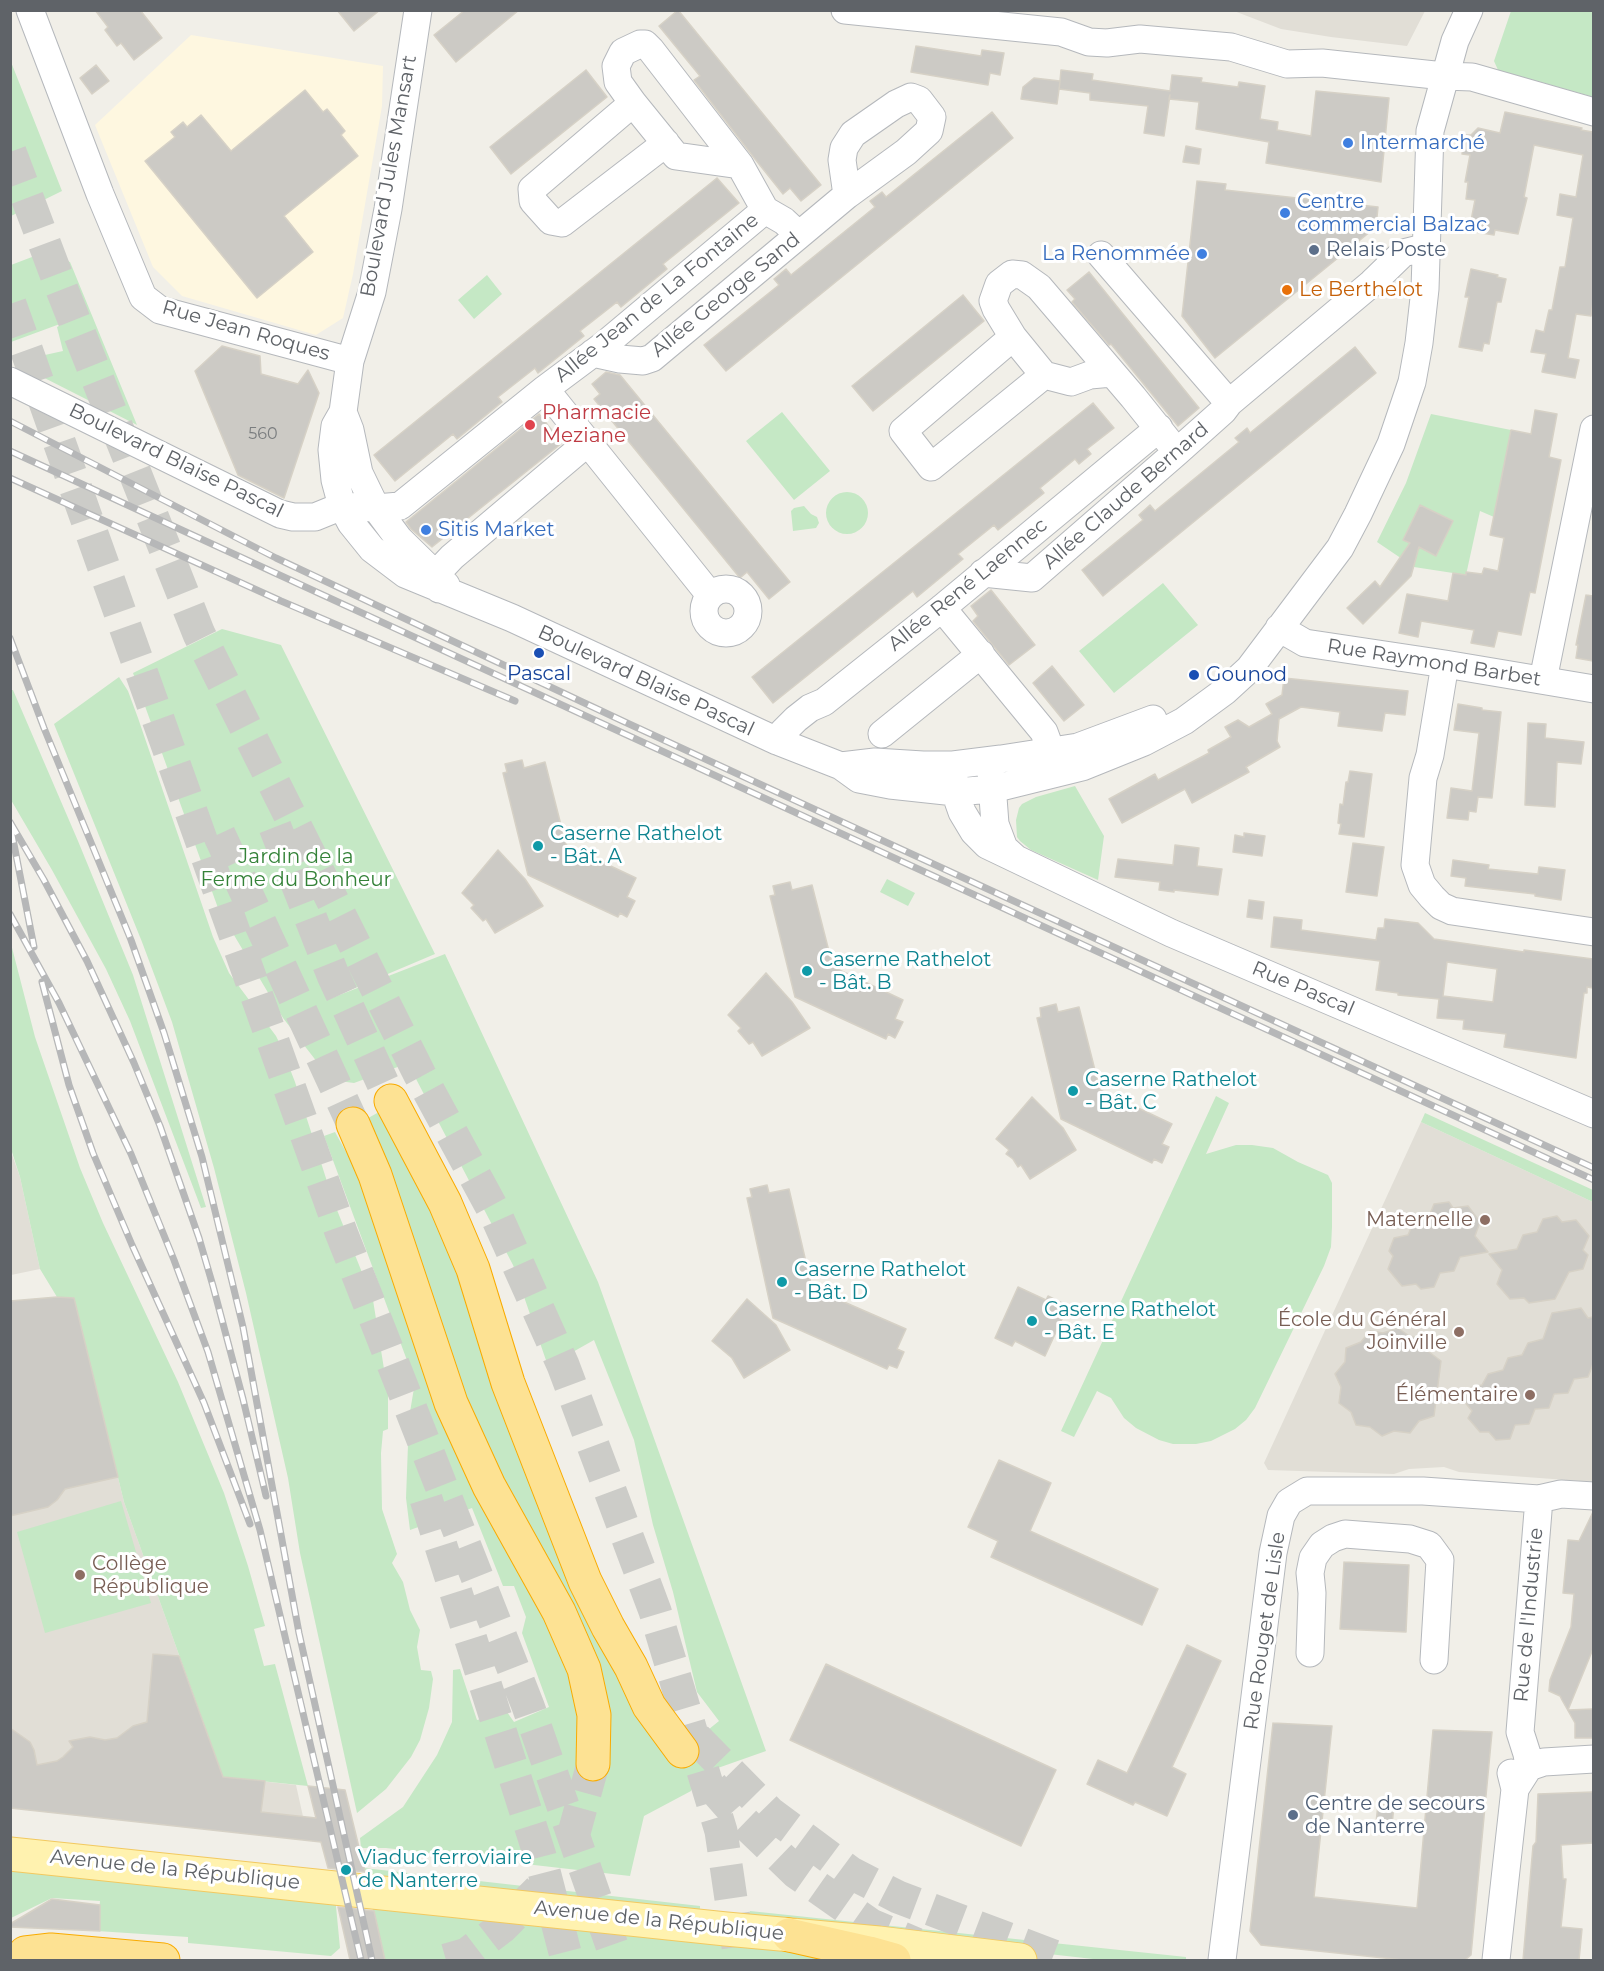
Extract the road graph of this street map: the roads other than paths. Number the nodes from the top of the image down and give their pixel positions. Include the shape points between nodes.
1 (15, 10) edge
2 (30, 10) edge
3 (418, 10) edge
4 (845, 10) edge
5 (1469, 10) edge
6 (10, 12) edge
7 (1444, 76) junction
8 (633, 104) junction
9 (1593, 112) edge
10 (666, 143) junction
11 (740, 165) junction
12 (847, 195) dead end
13 (765, 210) junction
14 (799, 235) junction
15 (1427, 247) junction
16 (1101, 255) dead end
17 (1372, 283) junction
18 (1425, 289) junction
19 (1013, 337) junction
20 (593, 353) junction
21 (350, 361) junction
22 (1112, 373) junction
23 (1044, 375) junction
24 (10, 381) edge
25 (545, 389) junction
26 (1229, 403) junction
27 (343, 412) junction
28 (1159, 428) junction
29 (1593, 429) edge
30 (588, 443) junction
31 (1177, 452) junction
32 (342, 506) junction
33 (376, 508) junction
34 (983, 573) junction
35 (443, 585) junction
36 (710, 596) dead end
37 (942, 608) junction
38 (1272, 637) junction
39 (981, 654) junction
40 (1445, 664) junction
41 (1543, 680) junction
42 (1593, 690) edge
43 (882, 734) dead end
44 (777, 741) junction
45 (990, 760) junction
46 (1052, 763) junction
47 (952, 765) junction
48 (841, 766) junction
49 (993, 789) junction
50 (955, 792) junction
51 (1016, 859) junction
52 (1593, 932) edge
53 (391, 1101) tunnel mouth
54 (1593, 1114) edge
55 (353, 1124) tunnel mouth
56 (1593, 1496) edge
57 (1539, 1498) junction
58 (1269, 1591) junction
59 (1312, 1593) junction
60 (1310, 1653) dead end
61 (1434, 1660) dead end
62 (689, 1744) tunnel mouth
63 (1593, 1759) edge
64 (593, 1764) tunnel mouth
65 (1522, 1778) junction
66 (10, 1854) edge
67 (789, 1935) junction
68 (29, 1955) edge
69 (163, 1960) edge
70 (894, 1960) edge
71 (1020, 1960) edge
72 (1222, 1960) edge
73 (1496, 1960) edge

1 - 6 street
2 - 21 street, Rue Jean Roques via 143,297 160,310
3 - 21 street, Boulevard Jules Mansart via 372,292
4 - 7 street via 1061,32 1089,42 1140,39 1231,47 1287,64 1322,63
5 - 7 street
7 - 9 street via 1472,77
7 - 15 street via 1430,130
8 - 10 street
8 - 10 street via 531,189 540,210 550,220 562,223
8 - 11 street via 618,82 616,66 623,51 645,44
10 - 11 street via 676,156 684,159
11 - 13 street
12 - 14 street, Allée George Sand
13 - 14 street via 784,220
13 - 20 street, Allée Jean de La Fontaine
14 - 20 street, Allée George Sand via 652,358 643,361
15 - 17 street, Allée Claude Bernard via 1403,253
15 - 18 street
16 - 26 street
17 - 18 street via 1400,282
17 - 26 street, Allée Claude Bernard
18 - 38 street via 1412,382 1392,444 1340,548
19 - 22 street via 993,301 999,284 1012,274 1022,275 1039,287
19 - 23 street
19 - 23 street via 903,431 931,467
20 - 25 street, Allée Jean de La Fontaine
21 - 27 street, Boulevard Jules Mansart
22 - 23 street via 1071,382
22 - 28 street
24 - 32 street, Boulevard Blaise Pascal via 280,514 315,517
25 - 30 street
25 - 33 street, Allée Jean de La Fontaine via 400,506
26 - 31 street, Allée Claude Bernard
27 - 32 street, Boulevard Jules Mansart via 335,426 332,450
27 - 33 street, Boulevard Jules Mansart via 359,473
28 - 31 street
28 - 34 street, Allée René Laennec
29 - 41 street
30 - 35 street via 452,557
30 - 36 street
31 - 34 street, Allée Claude Bernard via 1032,578
32 - 33 street, Allée Jean de La Fontaine
32 - 35 street, Boulevard Blaise Pascal via 372,549 405,574
33 - 35 street, Boulevard Blaise Pascal
34 - 37 street, Allée René Laennec
35 - 44 street, Boulevard Blaise Pascal
37 - 39 street
37 - 44 street, Allée René Laennec via 824,702 796,719
38 - 40 street, Rue Raymond Barbet
38 - 46 street via 1249,669 1184,721 1082,767
39 - 43 street
39 - 46 street via 1044,732
40 - 41 street, Rue Raymond Barbet
40 - 52 street via 1421,800 1415,865 1422,885 1452,911
41 - 42 street, Rue Raymond Barbet
44 - 48 street, Boulevard Blaise Pascal
45 - 46 street, Boulevard Blaise Pascal
45 - 47 street, Boulevard Blaise Pascal
45 - 49 street, Rue Pascal
46 - 49 street, Boulevard Blaise Pascal
47 - 48 street, Boulevard Blaise Pascal via 876,762
47 - 50 street, Rue Pascal
48 - 50 street, Boulevard Blaise Pascal via 859,779
49 - 50 street, Boulevard Blaise Pascal
49 - 51 street, Rue Pascal via 995,824 1004,848
50 - 51 street, Rue Pascal via 974,831 987,845
51 - 54 street, Rue Pascal via 1171,933
53 - 62 highway via 445,1203 473,1269 508,1383 585,1581 631,1667 662,1695
55 - 64 highway via 375,1175 451,1403 489,1486 559,1612 584,1669 594,1715
56 - 57 street, Rue Rouget de Lisle via 1561,1494
57 - 58 street, Rue Rouget de Lisle via 1423,1491 1307,1491 1289,1502 1281,1516
57 - 65 street, Rue de l'Industrie via 1520,1732
58 - 59 street
58 - 72 street, Rue Rouget de Lisle
59 - 60 street
59 - 61 street via 1312,1558 1333,1538 1345,1534 1410,1539 1429,1545 1440,1560
63 - 65 street via 1544,1762
65 - 73 street, Rue de l'Industrie
66 - 67 main road, Avenue de la République
67 - 70 highway
67 - 71 main road, Avenue de la République
68 - 69 highway via 51,1950

